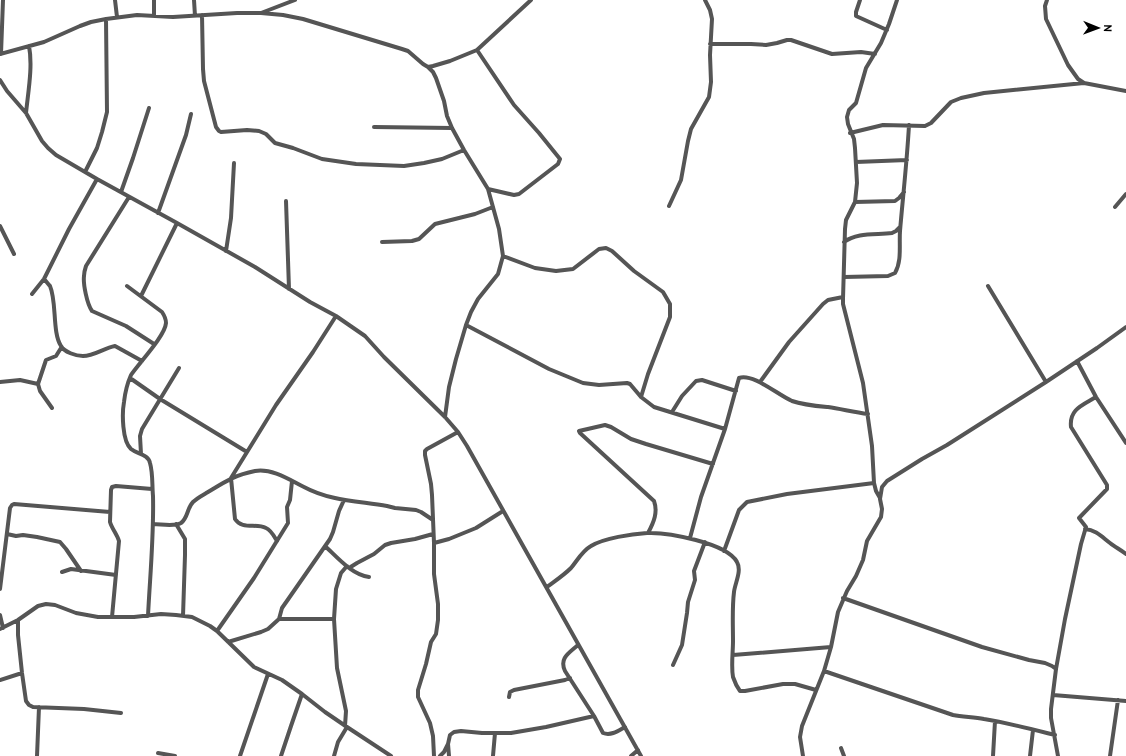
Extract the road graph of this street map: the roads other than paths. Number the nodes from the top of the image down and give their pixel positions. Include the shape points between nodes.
1 (3, 0) edge
2 (115, 0) edge
3 (154, 0) edge
4 (194, 0) edge
5 (295, 0) edge
6 (531, 0) edge
7 (705, 0) edge
8 (860, 0) edge
9 (897, 0) edge
10 (1047, 0) edge
11 (261, 13) junction
12 (202, 15) junction
13 (154, 16) junction
14 (195, 16) junction
15 (117, 17) junction
16 (106, 19) junction
17 (887, 30) junction
18 (710, 44) junction
19 (29, 46) junction
20 (477, 50) junction
21 (0, 54) edge
22 (875, 54) junction
23 (428, 67) junction
24 (0, 80) edge
25 (1084, 83) junction
26 (1126, 91) edge
27 (149, 108) dead end
28 (26, 113) junction
29 (191, 114) dead end
30 (909, 125) junction
31 (374, 127) dead end
32 (452, 128) junction
33 (850, 133) junction
34 (464, 150) junction
35 (907, 160) junction
36 (856, 162) junction
37 (234, 163) dead end
38 (85, 172) junction
39 (97, 179) junction
40 (488, 189) junction
41 (121, 192) junction
42 (904, 192) junction
43 (1126, 194) edge
44 (129, 197) junction
45 (286, 201) dead end
46 (855, 202) junction
47 (669, 206) dead end
48 (493, 207) junction
49 (1116, 207) dead end
50 (158, 212) junction
51 (177, 223) junction
52 (0, 226) edge
53 (900, 227) junction
54 (382, 242) dead end
55 (844, 242) junction
56 (226, 251) junction
57 (14, 254) dead end
58 (503, 256) junction
59 (844, 277) junction
60 (44, 279) junction
61 (127, 286) dead end
62 (988, 286) dead end
63 (289, 289) junction
64 (32, 294) dead end
65 (141, 296) junction
66 (843, 297) junction
67 (336, 316) junction
68 (466, 325) junction
69 (1126, 327) edge
70 (154, 344) junction
71 (61, 348) junction
72 (142, 360) junction
73 (1077, 361) junction
74 (179, 368) dead end
75 (130, 378) junction
76 (0, 382) edge
77 (760, 382) junction
78 (1046, 382) junction
79 (38, 384) junction
80 (736, 391) junction
81 (1096, 396) junction
82 (641, 397) junction
83 (160, 399) junction
84 (52, 408) dead end
85 (672, 412) junction
86 (868, 414) junction
87 (445, 417) junction
88 (725, 429) junction
89 (458, 432) junction
90 (1126, 443) edge
91 (247, 452) junction
92 (141, 454) junction
93 (713, 464) junction
94 (231, 478) junction
95 (292, 481) junction
96 (874, 483) junction
97 (152, 489) junction
98 (880, 499) junction
99 (344, 500) junction
100 (503, 511) junction
101 (110, 512) junction
102 (433, 520) junction
103 (153, 524) junction
104 (176, 524) junction
105 (1085, 529) junction
106 (648, 533) junction
107 (7, 534) junction
108 (433, 534) junction
109 (690, 538) junction
110 (277, 540) junction
111 (705, 542) junction
112 (434, 543) junction
113 (325, 546) junction
114 (724, 551) junction
115 (1126, 554) edge
116 (348, 567) junction
117 (81, 571) junction
118 (62, 572) dead end
119 (1, 575) edge
120 (116, 575) junction
121 (369, 577) dead end
122 (547, 587) junction
123 (0, 589) edge
124 (843, 598) junction
125 (0, 615) edge
126 (148, 616) junction
127 (183, 616) junction
128 (112, 617) junction
129 (279, 619) junction
130 (334, 619) junction
131 (18, 620) junction
132 (2, 628) edge
133 (217, 631) junction
134 (228, 642) junction
135 (578, 645) junction
136 (831, 647) junction
137 (732, 655) junction
138 (673, 665) dead end
139 (1056, 669) junction
140 (824, 671) junction
141 (22, 673) junction
142 (268, 674) junction
143 (570, 678) junction
144 (0, 680) edge
145 (816, 690) junction
146 (302, 694) junction
147 (1053, 695) junction
148 (509, 697) dead end
149 (1118, 700) junction
150 (1126, 701) edge
151 (39, 707) junction
152 (121, 713) dead end
153 (594, 716) junction
154 (995, 721) junction
155 (346, 727) junction
156 (625, 728) junction
157 (1033, 730) junction
158 (495, 733) junction
159 (1054, 735) junction
160 (448, 744) junction
161 (841, 748) dead end
162 (638, 750) junction
163 (158, 753) dead end
164 (37, 756) edge
165 (175, 756) edge
166 (240, 756) edge
167 (281, 756) edge
168 (334, 756) edge
169 (391, 756) edge
170 (434, 756) edge
171 (440, 756) edge
172 (449, 756) edge
173 (493, 756) edge
174 (631, 756) edge
175 (641, 756) edge
176 (803, 756) edge
177 (844, 756) edge
178 (993, 756) edge
179 (1030, 756) edge
180 (1058, 756) edge
181 (1110, 756) edge

1 - 21 street
2 - 15 street
3 - 13 street
4 - 14 street
5 - 11 street
6 - 20 street
7 - 18 street via 712,19
8 - 17 street via 856,16
9 - 17 street
10 - 25 street via 1046,19 1068,64 1078,79
11 - 12 street
11 - 23 street via 303,18 402,49
12 - 14 street
12 - 34 street via 204,75 219,131 259,131 266,134 275,144 322,158 356,164 404,166 442,159
13 - 14 street
13 - 15 street
15 - 16 street
16 - 19 street via 91,22
16 - 38 street via 107,112 97,148
17 - 22 street
18 - 22 street via 766,45 791,40 832,54
18 - 47 street via 709,97 691,130 681,180
19 - 21 street
19 - 28 street
20 - 23 street
20 - 40 street via 514,105 560,160 519,194
22 - 33 street via 866,68 856,103 849,110 847,117
23 - 32 street via 436,78
24 - 28 street
25 - 26 street
25 - 30 street via 984,93 961,98 951,102 931,123 925,126
27 - 41 street
28 - 38 street via 48,148
29 - 50 street
30 - 33 street via 883,125
30 - 35 street
31 - 32 street
32 - 34 street
33 - 36 street via 854,139
34 - 40 street
35 - 36 street
35 - 42 street
36 - 46 street
37 - 56 street
38 - 39 street
39 - 41 street
39 - 60 street
40 - 48 street
41 - 44 street
42 - 46 street via 895,200
42 - 53 street
43 - 49 street
44 - 50 street
44 - 70 street via 86,266 84,280 92,311 126,326
45 - 63 street
46 - 55 street via 846,220
48 - 54 street via 435,224 412,242
48 - 58 street
50 - 51 street
51 - 56 street
51 - 65 street
52 - 57 street
53 - 55 street via 892,233 856,236
53 - 59 street via 899,266 895,273 888,276
55 - 59 street
56 - 63 street
58 - 68 street via 498,274 478,299
58 - 82 street via 535,268 573,270 599,249 606,248 663,292 670,304 670,317
59 - 66 street
60 - 64 street
60 - 71 street via 52,293
61 - 65 street
62 - 78 street
63 - 67 street
65 - 70 street via 165,317 166,324 162,335
66 - 77 street via 828,300 823,304 789,342
66 - 86 street
67 - 87 street via 365,336
67 - 91 street
68 - 82 street via 549,369 589,384 627,383
68 - 87 street via 456,359
69 - 73 street
70 - 72 street
71 - 72 street via 69,353 86,356 115,346
71 - 79 street via 56,356 46,360
72 - 75 street
73 - 78 street
73 - 81 street
74 - 83 street
75 - 83 street
75 - 92 street via 124,402 124,428 127,444
76 - 79 street via 20,380
77 - 80 street via 747,377 739,378
77 - 86 street via 792,401
78 - 98 street via 887,481 882,487
79 - 84 street
80 - 85 street via 702,380 696,381
80 - 88 street
81 - 90 street
81 - 105 street via 1079,408 1070,420 1071,427 1107,485 1107,489 1079,517
82 - 85 street via 654,407
83 - 91 street
83 - 92 street via 142,429
85 - 88 street
86 - 96 street
87 - 89 street
88 - 93 street
89 - 100 street
89 - 102 street via 425,451
91 - 94 street
92 - 97 street via 150,463
93 - 106 street via 631,439 605,425 579,431 654,501 654,522
93 - 109 street
94 - 95 street via 265,471
94 - 104 street via 193,501 184,519
94 - 110 street via 238,523 263,526
95 - 99 street via 318,494
95 - 110 street via 287,507 289,521
96 - 98 street
96 - 114 street via 747,502 739,510
97 - 101 street via 112,487
97 - 103 street
98 - 124 street via 881,517 867,541 856,576
99 - 102 street via 412,509
99 - 113 street via 334,532
100 - 112 street via 476,528
100 - 122 street
101 - 107 street via 14,504 10,508
101 - 120 street via 111,527 119,541
102 - 108 street
103 - 104 street
103 - 126 street
104 - 127 street via 184,539
105 - 115 street via 1097,533
105 - 139 street
106 - 109 street
106 - 122 street via 605,540 591,546 570,569
107 - 117 street via 60,542
107 - 119 street
108 - 112 street
108 - 116 street via 385,545 374,554
109 - 111 street
110 - 133 street
111 - 114 street
111 - 138 street via 694,571 695,580 688,602 682,645
112 - 170 street via 438,620 418,697 430,723
113 - 116 street
113 - 129 street via 282,608
114 - 137 street via 738,562 739,568 734,591
116 - 121 street
116 - 130 street via 341,573 336,589
117 - 118 street via 68,569
117 - 120 street
119 - 123 street
120 - 128 street
122 - 135 street
124 - 136 street
124 - 139 street via 982,647 1044,663
125 - 132 street
126 - 127 street
126 - 128 street
127 - 133 street via 192,617
128 - 131 street via 76,613 46,604 38,606
129 - 130 street
129 - 134 street via 261,632
130 - 155 street via 337,668 346,711
131 - 132 street
131 - 141 street
133 - 134 street
134 - 142 street via 254,667
135 - 143 street via 564,659 563,667
135 - 156 street
136 - 137 street
136 - 140 street
137 - 145 street via 732,670 740,691 783,684 795,684
139 - 147 street
140 - 145 street
140 - 154 street via 953,715
141 - 144 street
141 - 151 street via 26,701 33,707
142 - 146 street
142 - 166 street
143 - 148 street via 514,690 510,692
143 - 153 street
145 - 176 street via 802,726
146 - 155 street
146 - 167 street
147 - 149 street
147 - 159 street via 1051,718
149 - 150 street
149 - 181 street
151 - 152 street
151 - 164 street
153 - 156 street via 603,733 608,735
153 - 158 street via 546,727
154 - 157 street
154 - 178 street
155 - 168 street
155 - 169 street
156 - 162 street
157 - 159 street
157 - 179 street
158 - 160 street via 454,732 450,735
158 - 173 street
159 - 180 street
160 - 171 street
160 - 172 street
161 - 177 street
162 - 174 street
162 - 175 street
163 - 165 street

